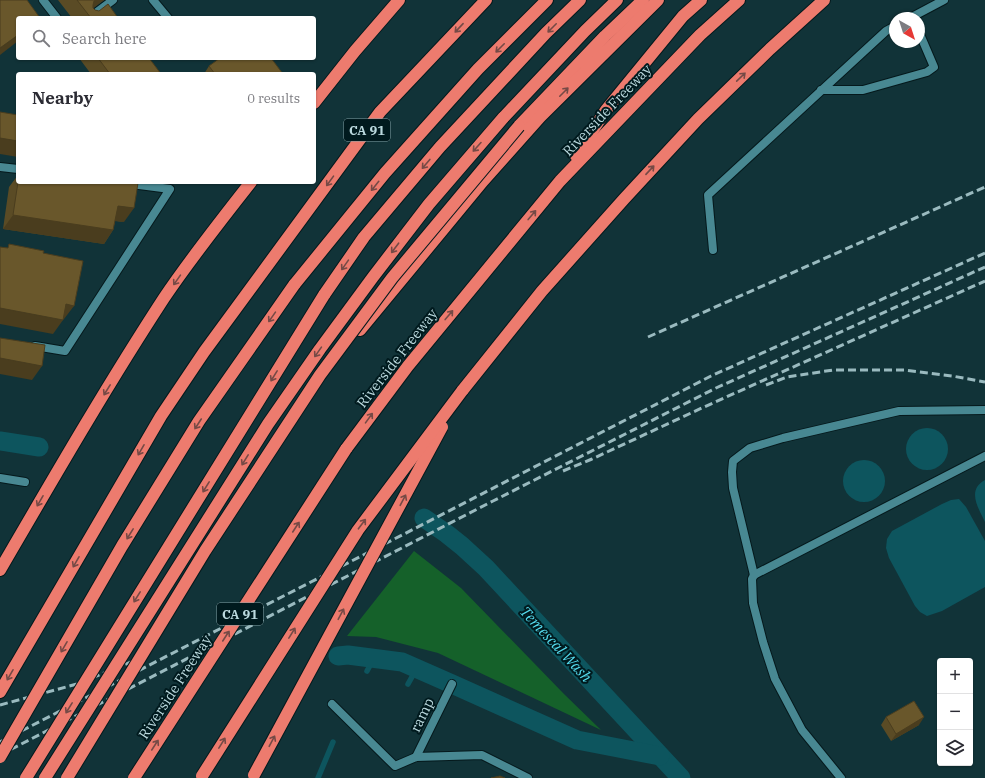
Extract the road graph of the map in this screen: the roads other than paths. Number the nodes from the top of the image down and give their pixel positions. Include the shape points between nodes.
1 (43, 0) edge
2 (113, 0) edge
3 (153, 0) edge
4 (399, 0) edge
5 (486, 0) edge
6 (547, 0) edge
7 (580, 0) edge
8 (617, 0) edge
9 (643, 0) edge
10 (658, 0) edge
11 (701, 0) edge
12 (739, 0) edge
13 (824, 0) edge
14 (944, 0) edge
15 (923, 12) edge
16 (55, 16) edge
17 (92, 16) edge
18 (166, 16) edge
19 (889, 29) edge
20 (925, 46) edge
21 (821, 90) junction
22 (316, 100) edge
23 (0, 167) edge
24 (16, 169) edge
25 (560, 181) junction
26 (131, 184) edge
27 (249, 184) edge
28 (712, 250) dead end
29 (29, 345) edge
30 (462, 391) junction
31 (985, 410) edge
32 (985, 456) edge
33 (0, 478) edge
34 (25, 482) dead end
35 (0, 570) edge
36 (754, 575) junction
37 (452, 684) dead end
38 (0, 692) edge
39 (332, 704) dead end
40 (0, 757) edge
41 (416, 757) junction
42 (201, 777) edge
43 (253, 777) edge
44 (26, 778) edge
45 (45, 778) edge
46 (60, 778) edge
47 (67, 778) edge
48 (134, 778) edge
49 (528, 778) edge
50 (841, 778) edge

1 - 16 lane
2 - 17 lane
3 - 18 lane
4 - 22 highway
5 -> 38 highway, CA 91 via 380,112 204,352 161,416
6 -> 40 highway, bridge via 478,69 390,167 294,285 199,421 122,546
7 -> 44 highway, bridge via 440,147 364,237 324,295
8 -> 45 highway, bridge via 503,118 429,204 372,277 268,424
9 - 47 highway, bridge via 519,126 392,278 320,375 205,551
46 -> 10 highway, bridge via 254,467 283,427 483,180 540,117
11 - 25 highway via 683,16 606,110
12 - 25 highway, Riverside Freeway / CA 91 via 700,35
30 -> 13 highway via 542,291 698,118
14 - 15 lane
19 - 21 lane
20 - 21 lane via 934,67 927,72 863,90
21 - 28 lane via 708,195
23 - 24 lane
48 -> 25 highway, Riverside Freeway / CA 91, bridge via 346,449 408,366
26 - 29 lane via 170,189 65,351
27 -> 35 highway via 164,298
42 -> 30 highway, bridge via 358,530
43 -> 30 highway, bridge
31 - 36 lane via 900,411 782,438 750,448 733,461 732,472 733,488
32 - 36 lane
33 - 34 lane
36 - 50 lane via 753,603 775,680 802,730
37 - 41 lane, ramp
39 - 41 lane via 395,766
41 - 49 lane via 482,755

